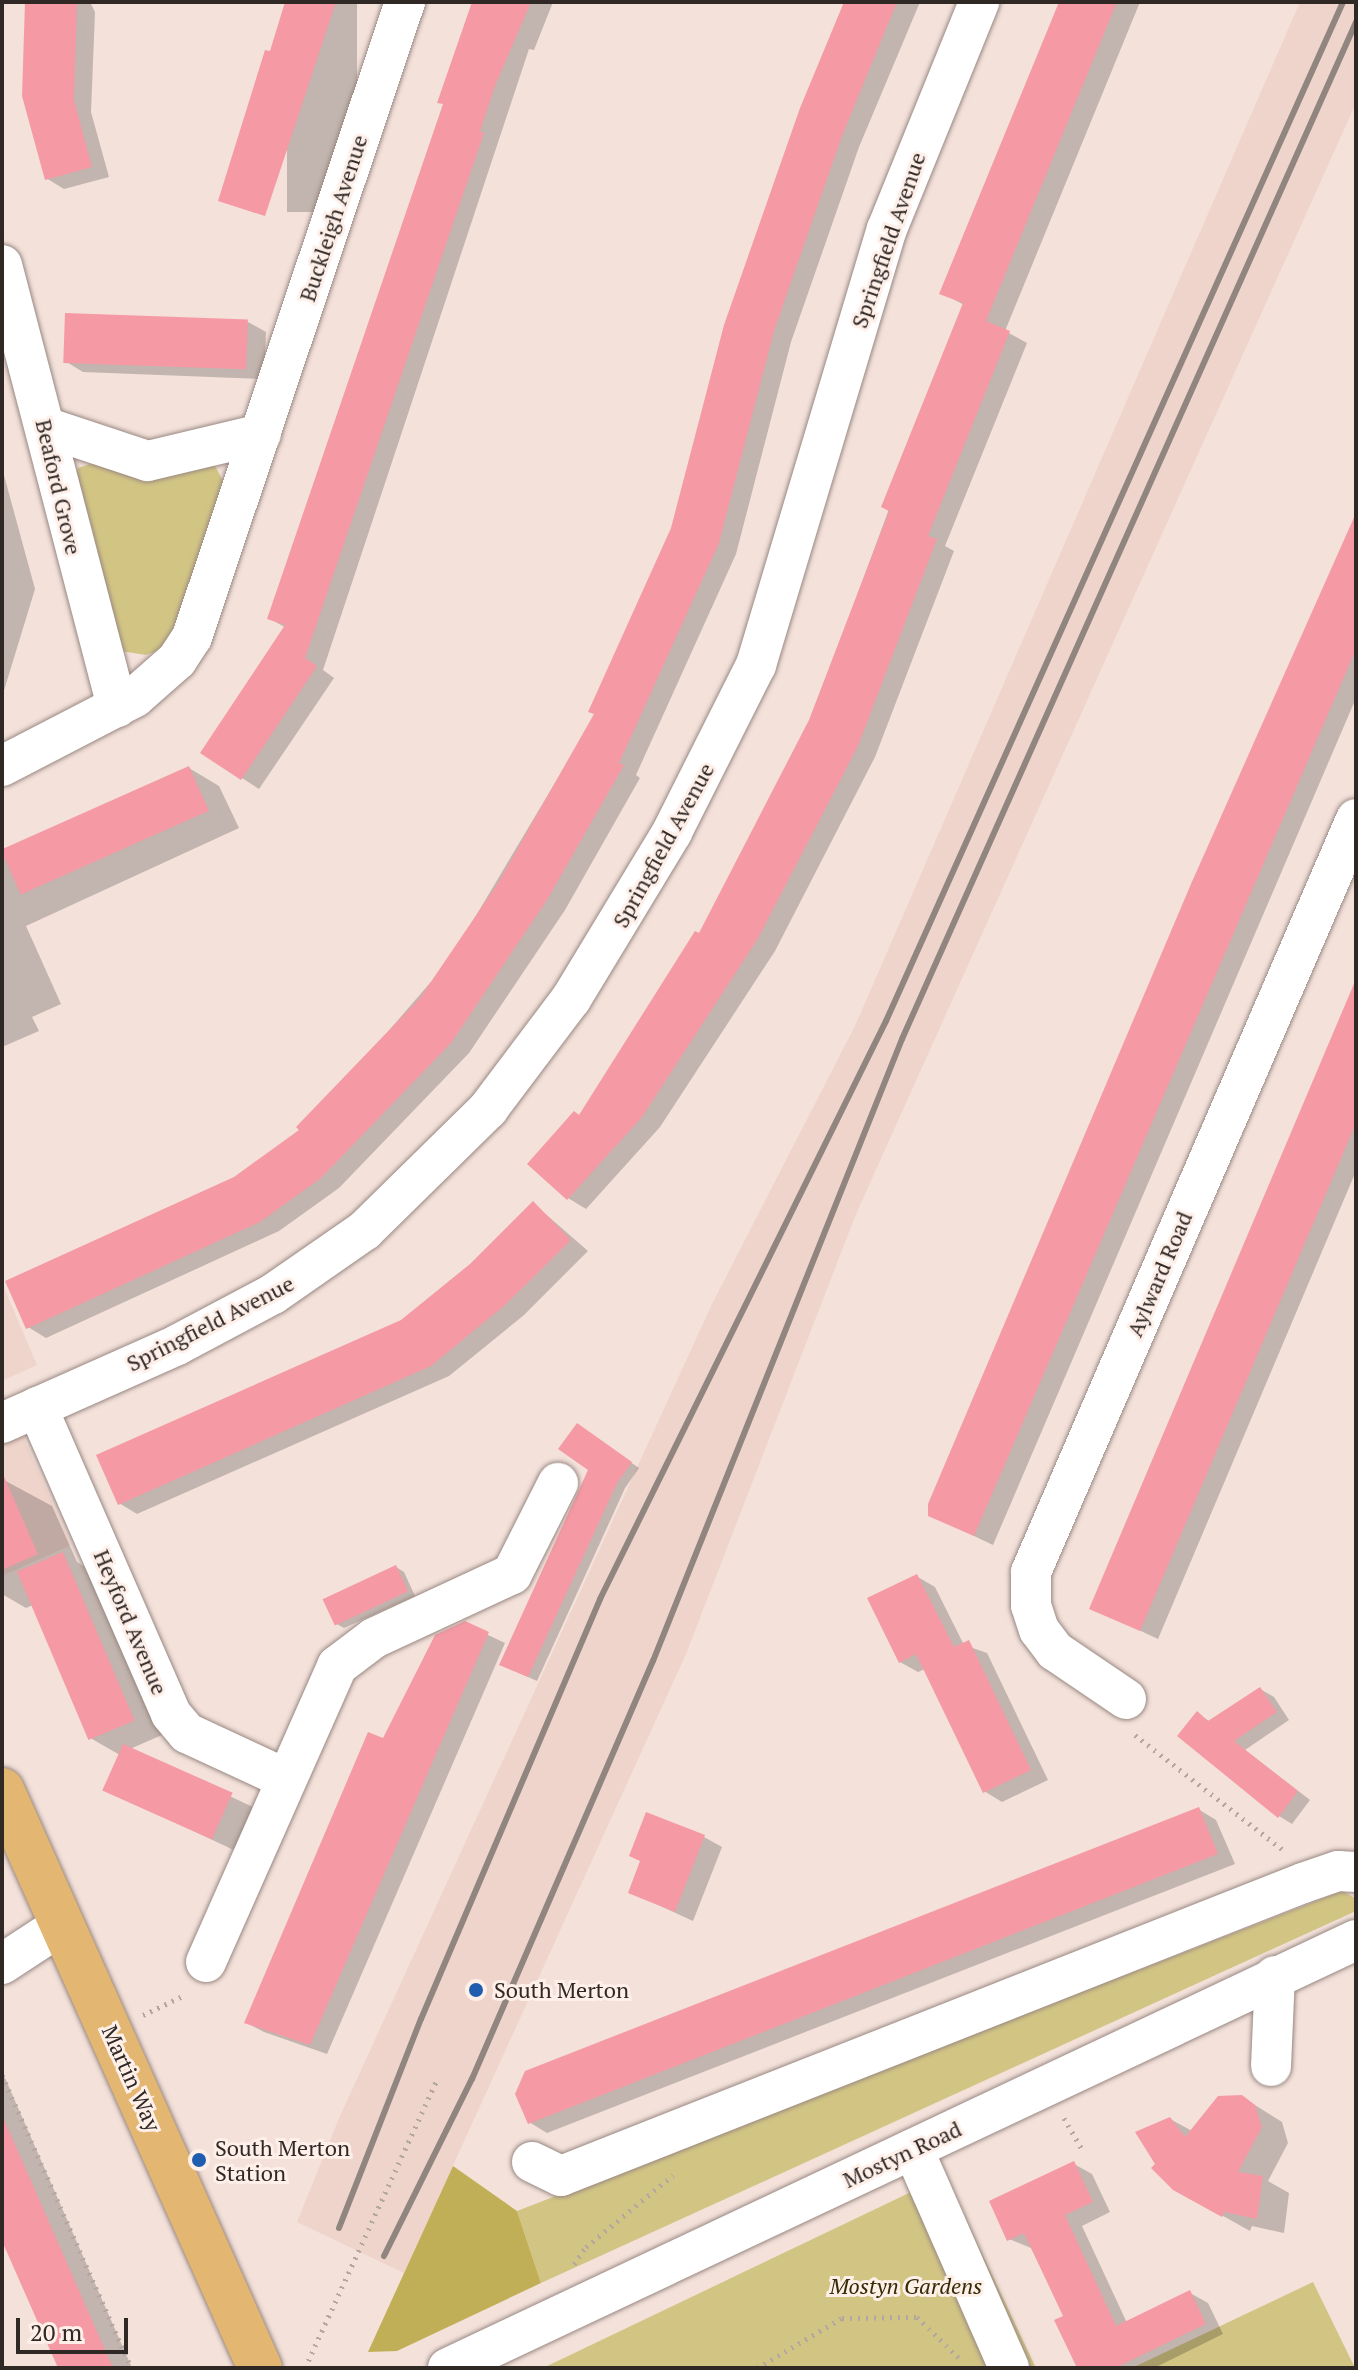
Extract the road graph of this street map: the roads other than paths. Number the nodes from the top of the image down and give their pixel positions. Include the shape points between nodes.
1 (405, 2) edge
2 (979, 2) edge
3 (2, 265) edge
4 (45, 427) junction
5 (261, 434) junction
6 (117, 707) junction
7 (2, 766) edge
8 (1354, 828) edge
9 (20, 1415) edge
10 (558, 1483) dead end
11 (1126, 1699) road end
12 (286, 1779) junction
13 (2, 1790) edge
14 (1356, 1872) edge
15 (63, 1924) junction
16 (1356, 1940) edge
17 (206, 1962) road end
18 (2, 1964) edge
19 (1275, 1976) junction
20 (1271, 2066) dead end
21 (913, 2149) junction
22 (532, 2162) dead end
23 (260, 2368) edge
24 (448, 2368) edge
25 (1009, 2368) edge

1 - 5 street, Buckleigh Avenue
2 - 9 street, Springfield Avenue via 887,229 756,665 700,782 598,959 488,1109 365,1230 273,1294 177,1345
3 - 4 street, Beaford Grove
4 - 5 street via 148,461
4 - 6 street, Beaford Grove via 96,643
5 - 6 street, Buckleigh Avenue via 192,637 158,679
6 - 7 street, Buckleigh Avenue
8 - 11 street, Aylward Road via 1031,1572 1031,1605 1039,1630 1055,1651
9 - 12 street, Heyford Avenue via 171,1714 187,1733
10 - 12 street via 512,1574 374,1638 337,1666
12 - 17 street
13 - 15 main road, Martin Way
14 - 22 street via 1338,1871 1303,1883 561,2176
15 - 18 street
15 - 23 main road, Martin Way
16 - 19 street, Mostyn Road
19 - 20 street
19 - 21 street, Mostyn Road
21 - 24 street, Mostyn Road
21 - 25 street

